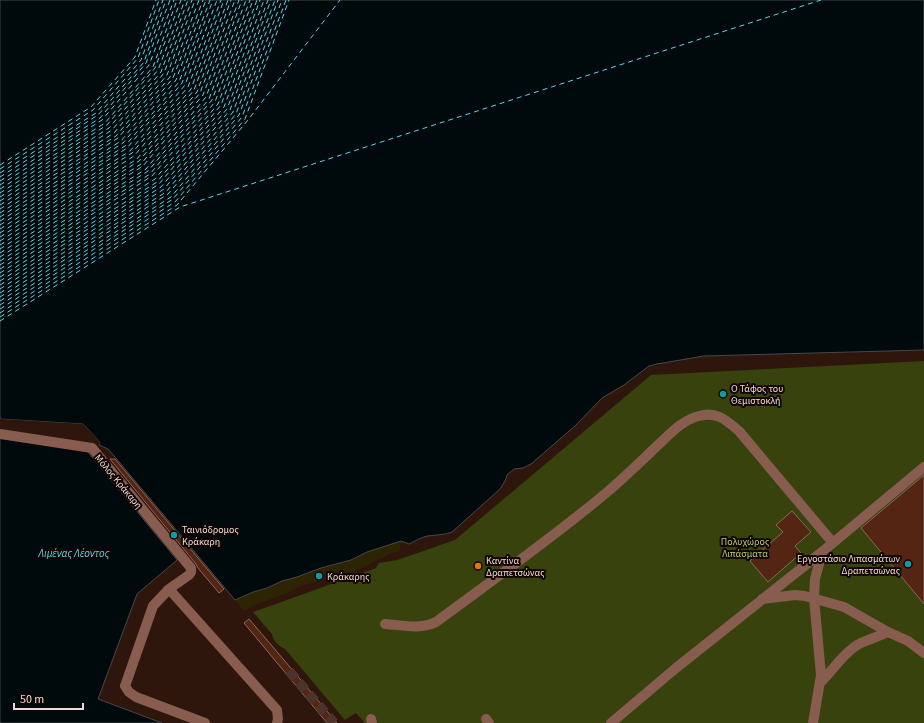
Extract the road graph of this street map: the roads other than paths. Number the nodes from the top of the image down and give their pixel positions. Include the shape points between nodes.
1 (0, 434) edge
2 (924, 467) edge
3 (833, 543) junction
4 (822, 552) junction
5 (169, 589) junction
6 (814, 598) junction
7 (762, 599) junction
8 (385, 624) dead end
9 (888, 632) junction
10 (924, 653) edge
11 (820, 684) junction
12 (205, 723) edge
13 (277, 723) edge
14 (611, 723) edge
15 (813, 723) edge

1 - 5 street, Μόλος Κράκαρη via 92,448 191,568 189,575
2 - 3 street
3 - 4 street
3 - 8 street via 739,431 714,415 699,416 675,430 569,524 436,622 420,627
4 - 6 street
4 - 7 street
5 - 12 street via 153,606 125,686 136,697
5 - 13 street via 276,710
6 - 7 street via 795,595
6 - 9 street via 844,608
6 - 11 street
7 - 14 street
9 - 10 street via 908,641
9 - 11 street via 851,650
11 - 15 street

